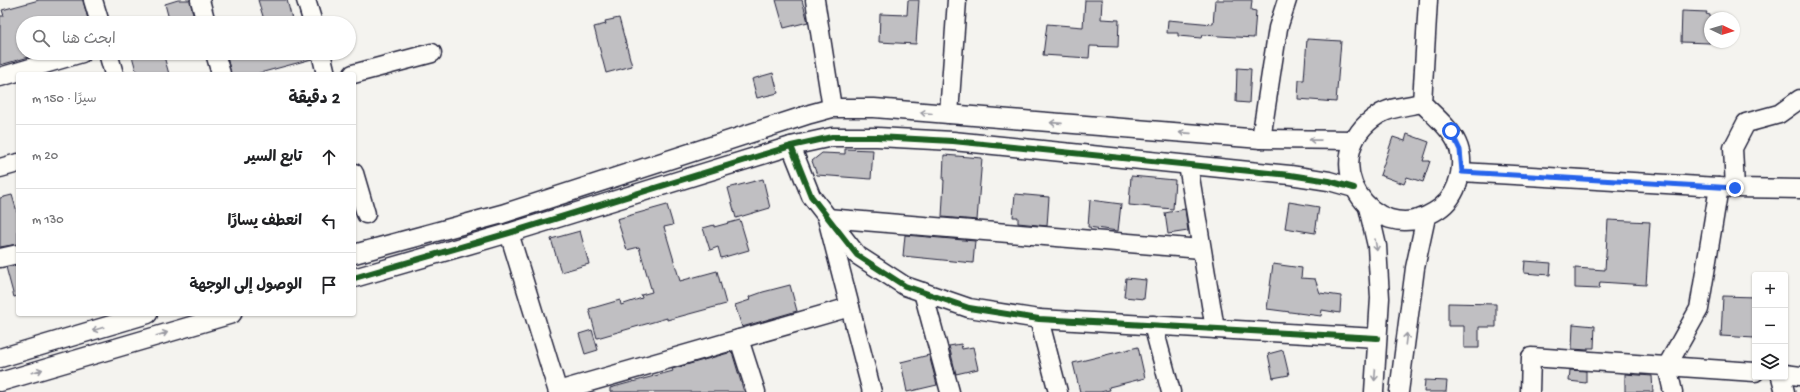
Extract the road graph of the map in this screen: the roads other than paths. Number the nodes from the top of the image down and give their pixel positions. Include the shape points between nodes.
1 (93, 0) edge
2 (200, 0) edge
3 (306, 0) edge
4 (815, 0) edge
5 (957, 0) edge
6 (1287, 0) edge
7 (1428, 0) edge
8 (98, 16) edge
9 (204, 16) edge
10 (311, 16) edge
11 (432, 53) dead end
12 (58, 60) edge
13 (110, 60) edge
14 (217, 60) edge
15 (322, 60) edge
16 (16, 72) edge
17 (17, 72) edge
18 (113, 72) edge
19 (220, 72) edge
20 (325, 72) edge
21 (356, 73) edge
22 (0, 77) edge
23 (1800, 99) edge
24 (1422, 103) junction
25 (832, 108) junction
26 (949, 114) junction
27 (1262, 139) junction
28 (1354, 140) junction
29 (791, 146) junction
30 (16, 164) edge
31 (1188, 165) junction
32 (0, 168) edge
33 (1462, 172) junction
34 (356, 179) edge
35 (1354, 188) junction
36 (1727, 188) junction
37 (1800, 189) edge
38 (1368, 207) junction
39 (366, 214) dead end
40 (1426, 217) junction
41 (827, 218) junction
42 (509, 233) junction
43 (1202, 249) junction
44 (356, 253) edge
45 (16, 254) edge
46 (0, 258) edge
47 (356, 277) edge
48 (923, 292) junction
49 (850, 307) junction
50 (141, 316) edge
51 (225, 316) edge
52 (1039, 319) junction
53 (1153, 325) junction
54 (1214, 329) junction
55 (1377, 338) junction
56 (739, 339) junction
57 (0, 358) edge
58 (1667, 366) junction
59 (1752, 372) edge
60 (1788, 374) edge
61 (1800, 376) edge
62 (1782, 380) edge
63 (0, 382) edge
64 (558, 391) edge
65 (756, 392) edge
66 (872, 392) edge
67 (950, 392) edge
68 (1058, 392) edge
69 (1170, 392) edge
70 (1374, 392) edge
71 (1399, 392) edge
72 (1530, 392) edge
73 (1673, 392) edge
74 (1784, 392) edge

1 - 8 street
2 - 9 street
3 - 10 street
4 - 25 street
5 - 26 street
6 - 27 street via 1278,28
7 - 24 street
11 - 21 street
12 - 17 street
13 - 18 street
14 - 19 street
15 - 20 street
16 - 22 street
23 - 36 street via 1779,114 1746,123 1734,148
24 - 28 street via 1379,114 1365,125
24 - 33 street via 1451,131 1460,150
26 -> 25 street via 874,108
25 - 44 street via 502,214
27 -> 26 street
28 -> 27 street
28 - 35 street via 1349,156 1349,173
29 - 31 street via 832,137 877,137 953,141
29 - 41 street via 811,196
29 - 42 street
30 - 32 street
31 - 35 street via 1290,175
31 - 43 street
33 - 36 street
33 - 40 street via 1455,191 1443,207
34 - 39 street
35 - 38 street
36 - 37 street
36 - 58 street via 1699,309
38 - 40 street via 1386,218 1406,221
38 -> 55 street via 1377,246 1380,298
71 -> 40 street via 1414,268
41 - 43 street
41 - 48 street via 857,255 905,286
41 - 49 street
42 - 47 street
42 - 64 street
43 - 54 street
45 - 46 street
48 - 52 street via 969,308
48 - 67 street
49 - 56 street
49 - 66 street
50 -> 57 street
63 -> 51 street
52 - 53 street
52 - 68 street
53 - 54 street
53 - 69 street
54 - 55 street
55 -> 70 street
56 - 64 street
56 - 65 street
58 - 59 street
58 - 72 street via 1531,357
58 - 73 street
60 - 61 street
62 - 74 street

